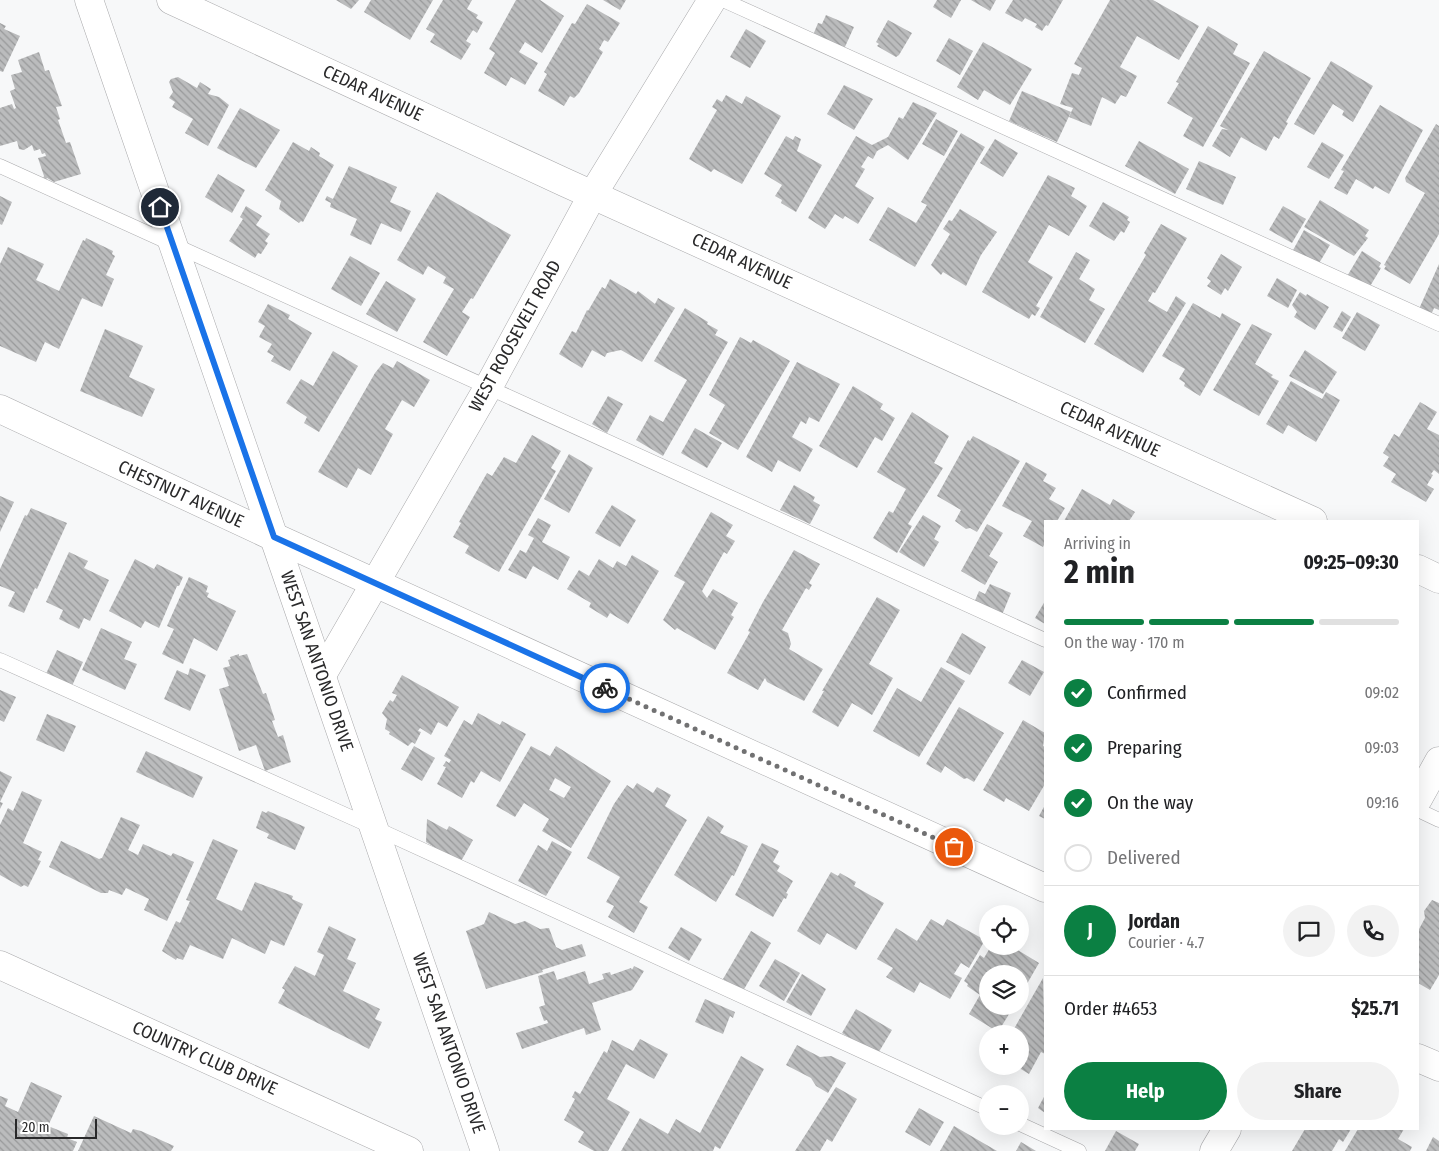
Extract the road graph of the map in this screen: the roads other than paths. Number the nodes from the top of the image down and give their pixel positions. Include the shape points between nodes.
1 (89, 0) edge
2 (171, 0) edge
3 (712, 0) edge
4 (723, 0) edge
5 (0, 166) edge
6 (593, 194) junction
7 (173, 245) junction
8 (1439, 324) edge
9 (489, 386) junction
10 (0, 409) edge
11 (1311, 520) edge
12 (274, 537) junction
13 (1419, 569) edge
14 (1439, 579) edge
15 (375, 583) junction
16 (1044, 640) edge
17 (0, 660) edge
18 (322, 675) junction
19 (1439, 761) edge
20 (1419, 797) edge
21 (1419, 810) edge
22 (1439, 820) edge
23 (375, 828) junction
24 (1044, 888) edge
25 (0, 965) edge
26 (1419, 1058) edge
27 (1439, 1068) edge
28 (979, 1105) edge
29 (1029, 1128) edge
30 (1226, 1130) edge
31 (409, 1151) edge
32 (485, 1151) edge
33 (1078, 1151) edge
34 (1214, 1151) edge

1 - 7 street, WEST SAN ANTONIO DRIVE
2 - 6 street, CEDAR AVENUE
3 - 6 street, WEST ROOSEVELT ROAD
4 - 8 lane
5 - 7 lane
6 - 9 street, WEST ROOSEVELT ROAD
6 - 11 street, CEDAR AVENUE
7 - 9 lane
7 - 12 street, WEST SAN ANTONIO DRIVE
9 - 15 street, WEST ROOSEVELT ROAD
9 - 16 lane
10 - 12 street, CHESTNUT AVENUE
12 - 15 street, CHESTNUT AVENUE
12 - 18 street, WEST SAN ANTONIO DRIVE
13 - 14 street
15 - 18 street, WEST ROOSEVELT ROAD
15 - 24 street, CHESTNUT AVENUE
17 - 23 lane
18 - 23 street, WEST SAN ANTONIO DRIVE
19 - 20 street
21 - 22 lane
23 - 28 lane
23 - 32 street, WEST SAN ANTONIO DRIVE
25 - 31 street, COUNTRY CLUB DRIVE
26 - 27 street
29 - 33 lane
30 - 34 street

